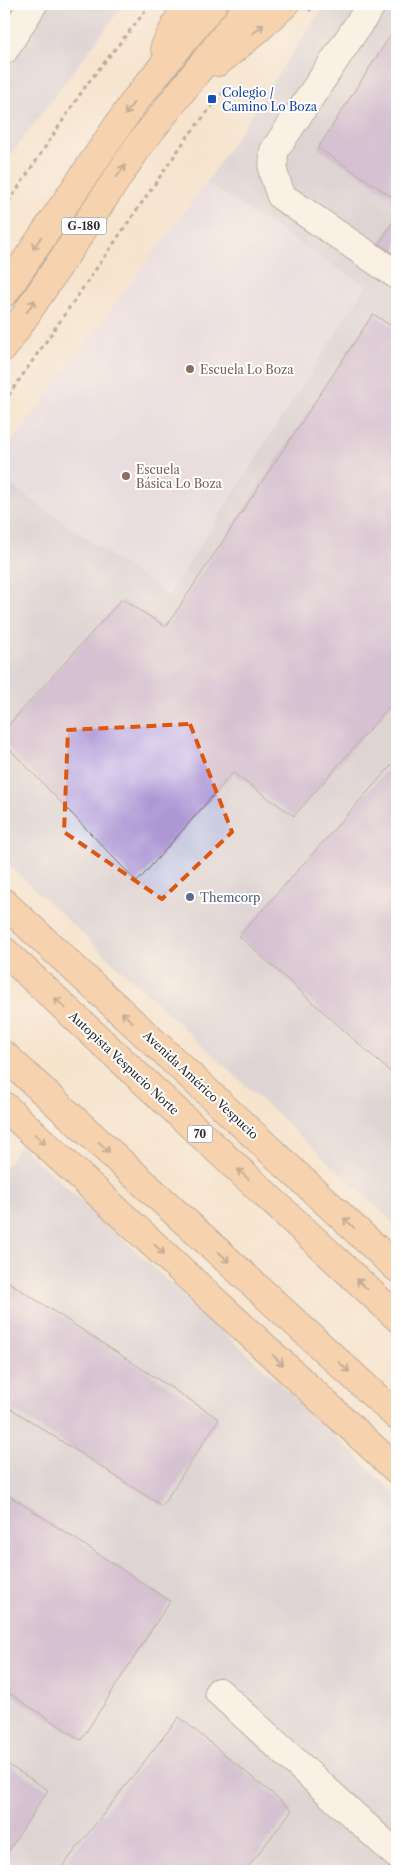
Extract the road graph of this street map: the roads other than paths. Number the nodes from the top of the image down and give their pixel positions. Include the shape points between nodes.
1 (33, 4) edge
2 (186, 4) edge
3 (214, 4) edge
4 (250, 4) edge
5 (372, 4) edge
6 (295, 9) edge
7 (4, 50) edge
8 (158, 70) junction
9 (168, 106) junction
10 (397, 275) edge
11 (4, 293) edge
12 (4, 347) edge
13 (4, 903) edge
14 (4, 951) edge
15 (4, 1055) edge
16 (8, 1114) edge
17 (397, 1268) edge
18 (397, 1318) edge
19 (397, 1416) edge
20 (397, 1470) edge
21 (219, 1692) dead end
22 (397, 1855) edge

1 - 7 lane
2 - 8 main road
3 - 8 main road
4 - 9 main road
5 - 10 lane via 274,151 273,172 281,196
9 -> 6 main road via 258,29
8 -> 11 main road, G-180
12 -> 9 main road, G-180 via 122,169
17 -> 13 main road, Avenida Américo Vespucio
18 -> 14 main road, Autopista Vespucio Norte / 70
15 -> 19 main road
16 -> 20 main road
21 - 22 lane

